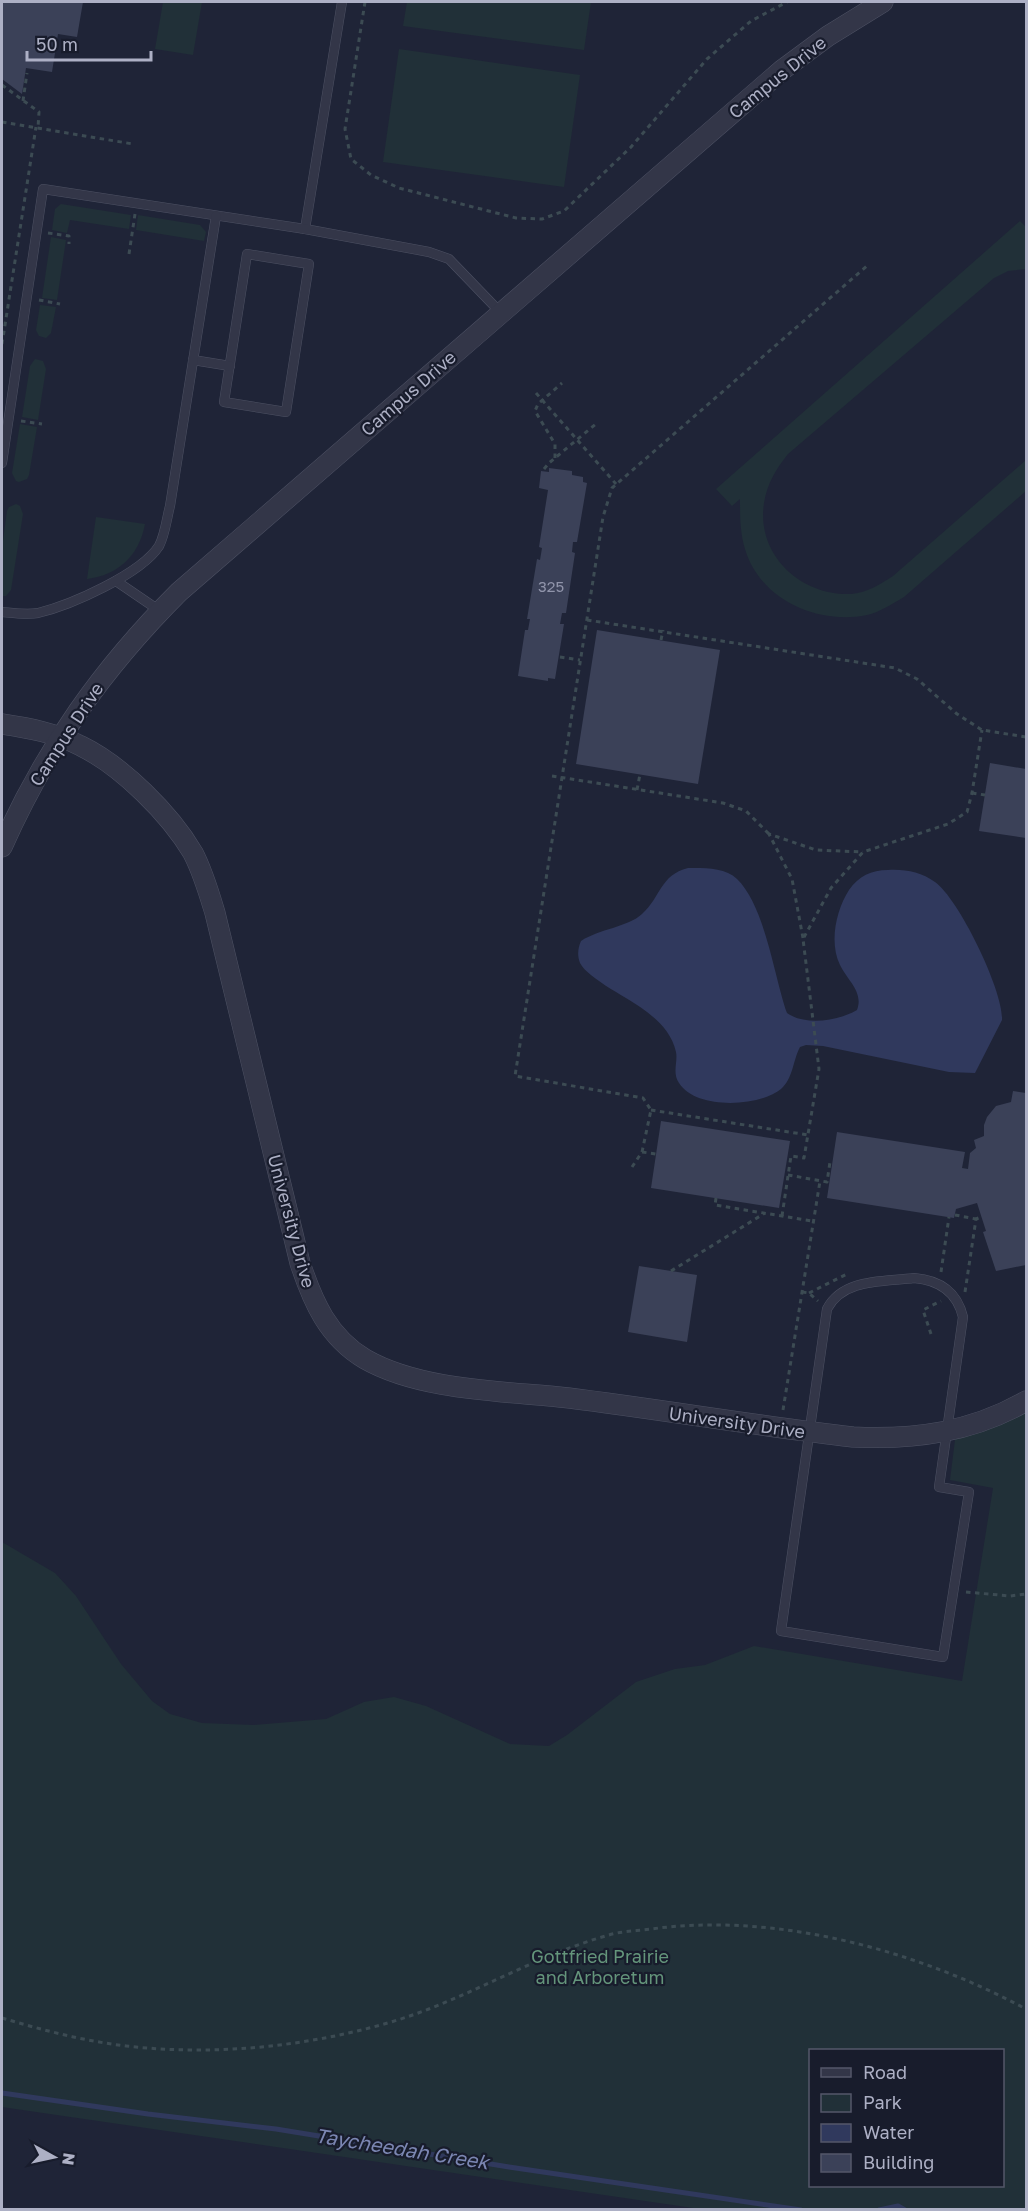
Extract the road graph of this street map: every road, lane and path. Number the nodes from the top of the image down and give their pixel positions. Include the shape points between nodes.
1 (342, 2) edge
2 (365, 2) edge
3 (787, 2) edge
4 (883, 2) edge
5 (27, 73) dead end
6 (2, 85) edge
7 (23, 101) junction
8 (2, 122) edge
9 (37, 128) junction
10 (133, 144) dead end
11 (137, 204) junction
12 (216, 216) junction
13 (305, 230) junction
14 (129, 254) dead end
15 (868, 265) dead end
16 (501, 313) junction
17 (2, 344) edge
18 (193, 360) junction
19 (230, 366) junction
20 (562, 383) dead end
21 (537, 393) dead end
22 (543, 400) junction
23 (597, 423) dead end
24 (577, 440) junction
25 (555, 458) junction
26 (2, 464) edge
27 (544, 469) dead end
28 (616, 485) junction
29 (116, 581) junction
30 (160, 611) junction
31 (2, 612) edge
32 (587, 620) junction
33 (663, 630) junction
34 (661, 640) dead end
35 (560, 657) dead end
36 (580, 660) junction
37 (2, 724) edge
38 (981, 730) junction
39 (59, 736) junction
40 (1026, 737) edge
41 (640, 774) dead end
42 (552, 776) dead end
43 (562, 777) junction
44 (637, 790) junction
45 (972, 793) junction
46 (985, 795) dead end
47 (769, 834) junction
48 (2, 847) edge
49 (863, 852) junction
50 (803, 939) junction
51 (651, 1110) junction
52 (808, 1135) junction
53 (642, 1152) junction
54 (656, 1154) dead end
55 (833, 1162) dead end
56 (632, 1167) dead end
57 (788, 1175) junction
58 (820, 1181) junction
59 (716, 1198) dead end
60 (765, 1213) junction
61 (955, 1215) dead end
62 (782, 1216) junction
63 (949, 1217) dead end
64 (981, 1217) dead end
65 (976, 1219) junction
66 (813, 1221) junction
67 (935, 1269) dead end
68 (670, 1270) dead end
69 (853, 1273) dead end
70 (802, 1292) junction
71 (951, 1293) junction
72 (931, 1334) dead end
73 (1026, 1401) edge
74 (781, 1427) junction
75 (810, 1432) junction
76 (946, 1432) junction
77 (953, 1592) junction
78 (1026, 1594) edge
79 (1026, 2009) edge
80 (2, 2018) edge

1 - 13 lane
2 - 3 path via 345,129 351,159 370,175 399,188 516,218 542,219 564,211 631,147 707,59 751,21
4 - 16 street, Campus Drive via 782,70
5 - 7 path
6 - 7 path
7 - 9 path via 39,112
8 - 9 path
9 - 10 path
9 - 17 path
11 - 12 lane
11 - 14 path
11 - 26 lane via 43,189
12 - 13 lane
12 - 18 lane
13 - 16 lane via 449,259
15 - 28 path
16 - 30 street, Campus Drive
18 - 19 lane
18 - 29 lane via 170,506 159,545
19 - 19 lane via 247,254 309,264 286,412 224,402
20 - 22 path
21 - 22 path
22 - 24 path
22 - 25 path via 535,413 555,444
23 - 24 path
24 - 25 path
24 - 28 path
25 - 27 path
28 - 32 path via 603,517
29 - 30 lane
29 - 31 lane via 36,614
30 - 39 street, Campus Drive via 101,679
32 - 33 path
32 - 36 path
33 - 34 path
33 - 38 path via 895,668 917,679
35 - 36 path
36 - 43 path
37 - 39 street, University Drive
38 - 40 path
38 - 45 path
39 - 48 street, Campus Drive
39 - 74 street, University Drive via 82,746 145,794 168,817 193,854 215,913 300,1263 319,1312 338,1338 389,1371 433,1382
41 - 44 path
42 - 43 path
43 - 44 path
43 - 51 path via 515,1076 637,1096
44 - 47 path via 723,803 746,811
45 - 46 path
45 - 49 path via 967,812 948,824
47 - 49 path via 816,850
47 - 50 path via 792,879
49 - 50 path via 831,888
50 - 52 path via 819,1070
51 - 52 path
51 - 53 path
52 - 57 path via 804,1158 791,1156
53 - 54 path
53 - 56 path
55 - 58 path via 827,1182
57 - 58 path
57 - 62 path
58 - 66 path
59 - 60 path via 715,1205
60 - 62 path
60 - 68 path
61 - 65 path
62 - 66 path
63 - 67 path via 943,1273
64 - 65 path
65 - 71 path via 966,1293 961,1285
66 - 70 path
69 - 70 path via 809,1293
70 - 74 path
71 - 72 path via 923,1310
71 - 75 lane via 938,1283 914,1278 864,1284 835,1296 827,1309
71 - 76 lane via 961,1310 963,1324
73 - 76 street, University Drive
74 - 75 street, University Drive
75 - 76 street, University Drive via 897,1438
75 - 77 lane via 781,1631 943,1657
76 - 77 lane via 939,1487 969,1492
77 - 78 path
79 - 80 path via 918,1962 871,1947 783,1931 684,1924 610,1934 391,2022 271,2046 218,2050 126,2046

